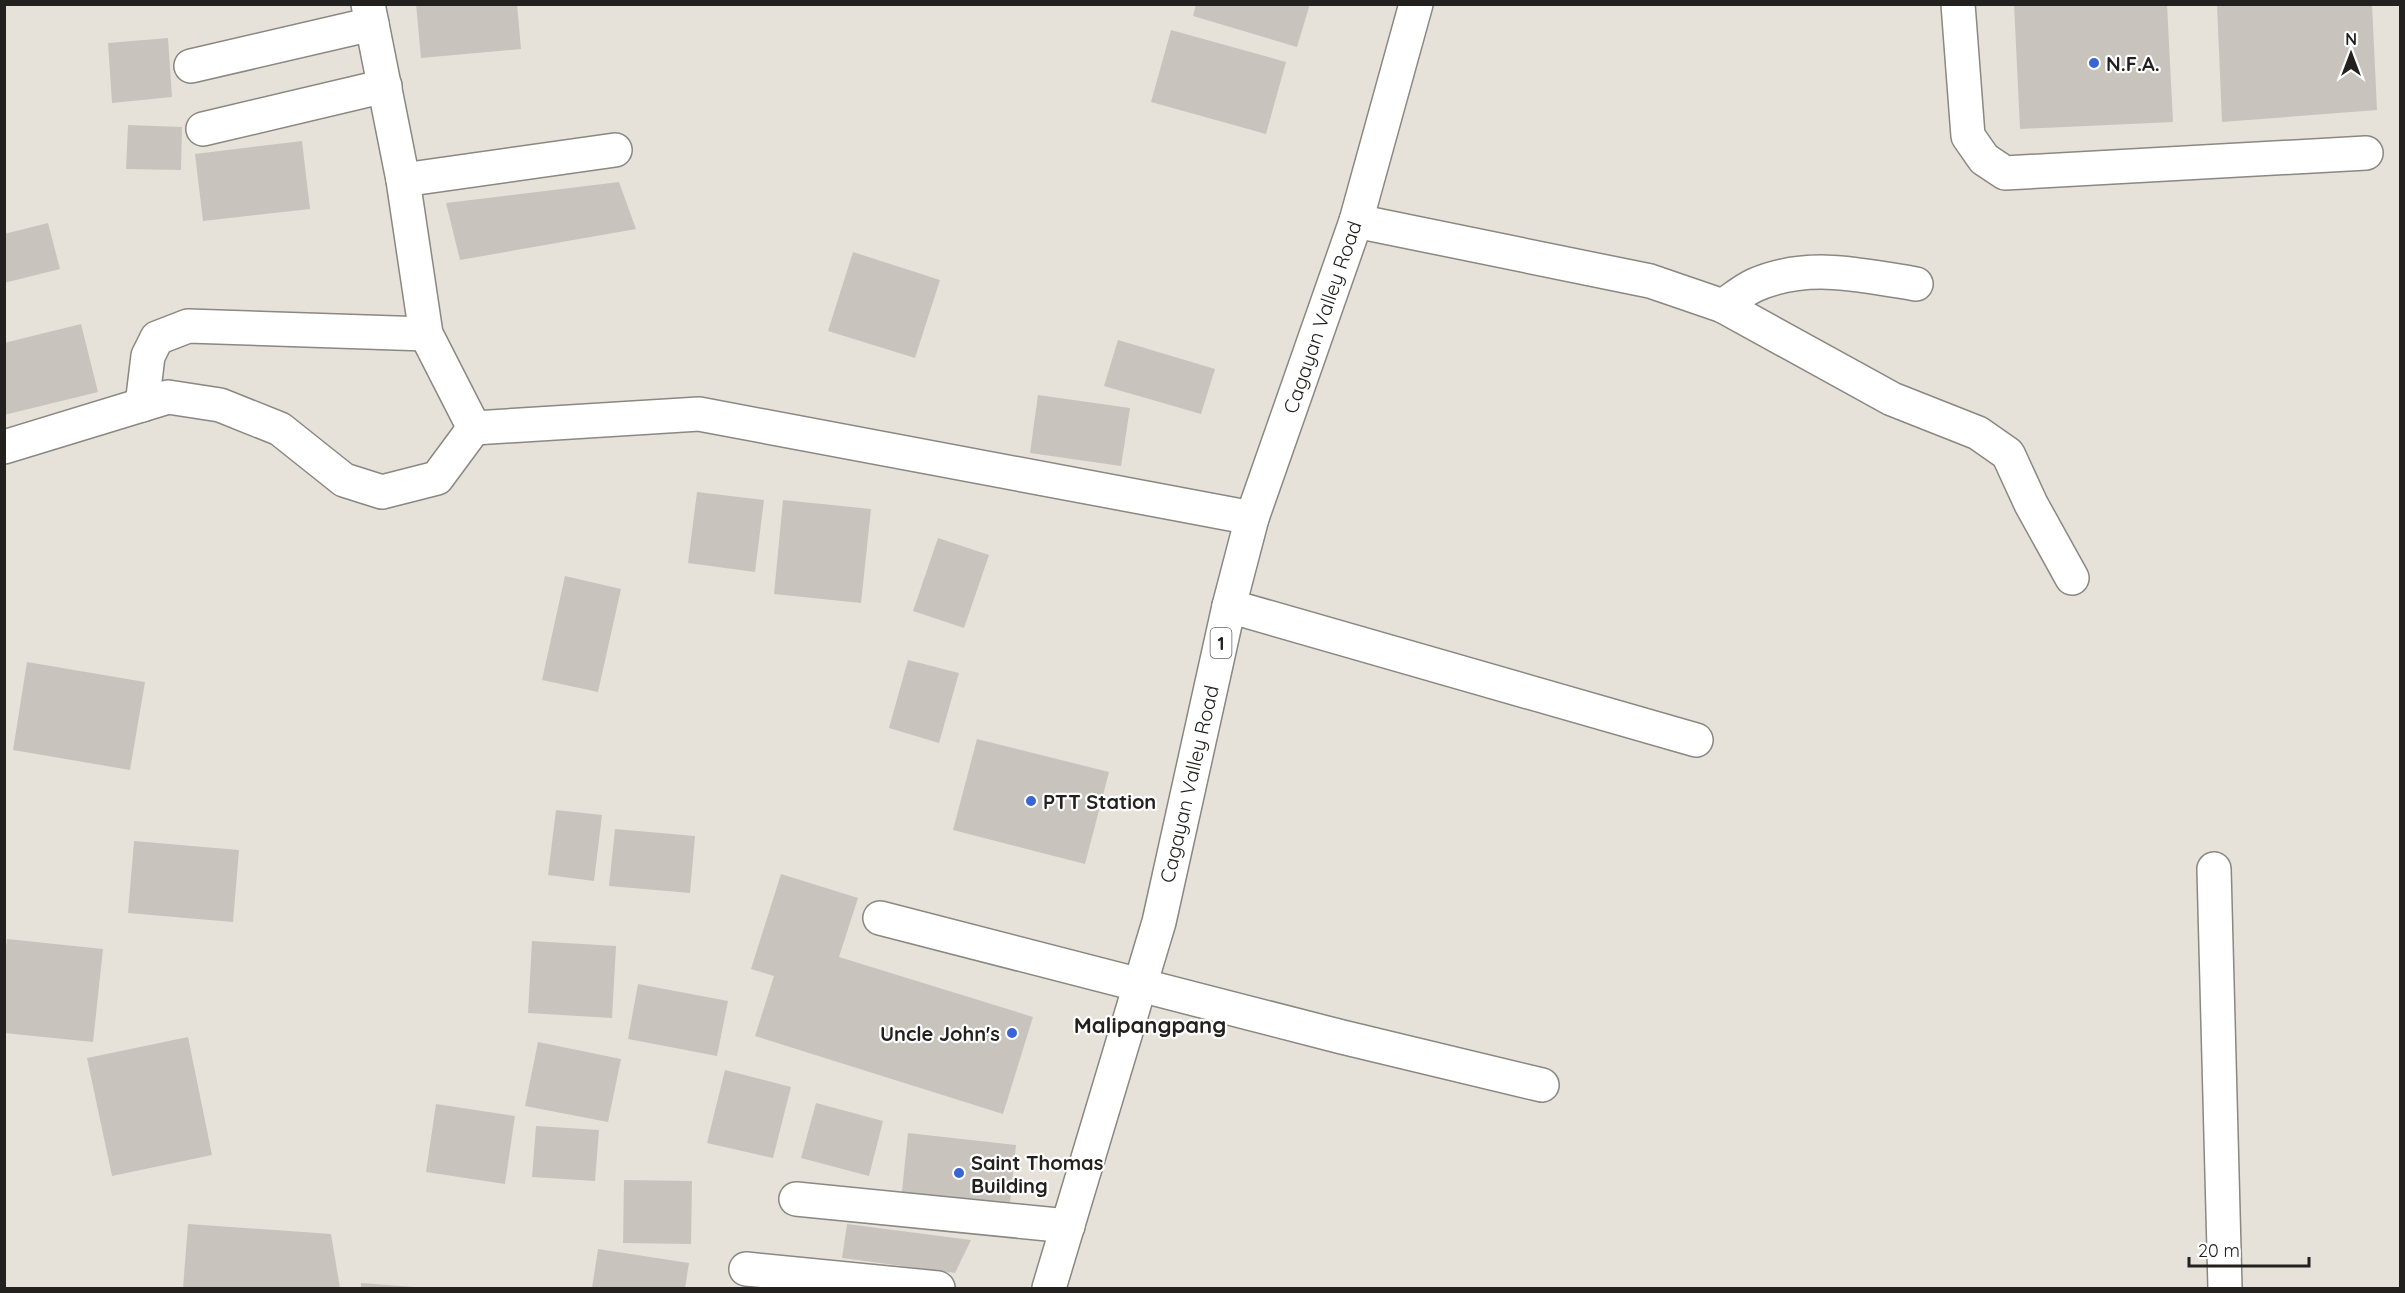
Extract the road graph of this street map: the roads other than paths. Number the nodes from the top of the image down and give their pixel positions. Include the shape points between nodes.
1 (1416, 4) edge
2 (1958, 4) edge
3 (370, 14) edge
4 (191, 66) dead end
5 (385, 86) junction
6 (203, 129) dead end
7 (615, 150) dead end
8 (2366, 153) dead end
9 (403, 180) junction
10 (1356, 222) junction
11 (1916, 284) dead end
12 (1724, 306) junction
13 (426, 334) junction
14 (142, 405) junction
15 (474, 428) junction
16 (4, 447) edge
17 (1252, 518) junction
18 (2072, 578) dead end
19 (1229, 606) junction
20 (1696, 740) dead end
21 (2214, 869) dead end
22 (880, 918) dead end
23 (1140, 984) junction
24 (1542, 1084) dead end
25 (796, 1199) dead end
26 (1068, 1226) junction
27 (746, 1269) dead end
28 (938, 1288) edge
29 (1049, 1288) edge
30 (2226, 1288) edge

1 - 10 main road, Cagayan Valley Road / 1
2 - 8 main road via 1968,136 1984,159 2005,173
3 - 4 main road
3 - 5 main road
5 - 6 main road
5 - 9 main road
7 - 9 main road
9 - 13 main road
10 - 12 main road via 1650,281
10 - 17 main road, Cagayan Valley Road / 1
11 - 12 main road via 1844,272 1804,272 1754,285
12 - 18 main road via 1892,399 1978,433 2008,454
13 - 14 main road via 188,326 157,338 148,356
13 - 15 main road
14 - 15 main road via 168,397 220,405 280,429 344,480 382,492 437,477
14 - 16 main road
15 - 17 main road via 699,414
17 - 19 main road, Cagayan Valley Road / 1
19 - 20 main road
19 - 23 main road, Cagayan Valley Road / 1 via 1159,922
21 - 30 main road
22 - 23 main road
23 - 24 main road
23 - 26 main road, Cagayan Valley Road / 1
25 - 26 main road
26 - 29 main road, Cagayan Valley Road / 1
27 - 28 main road

